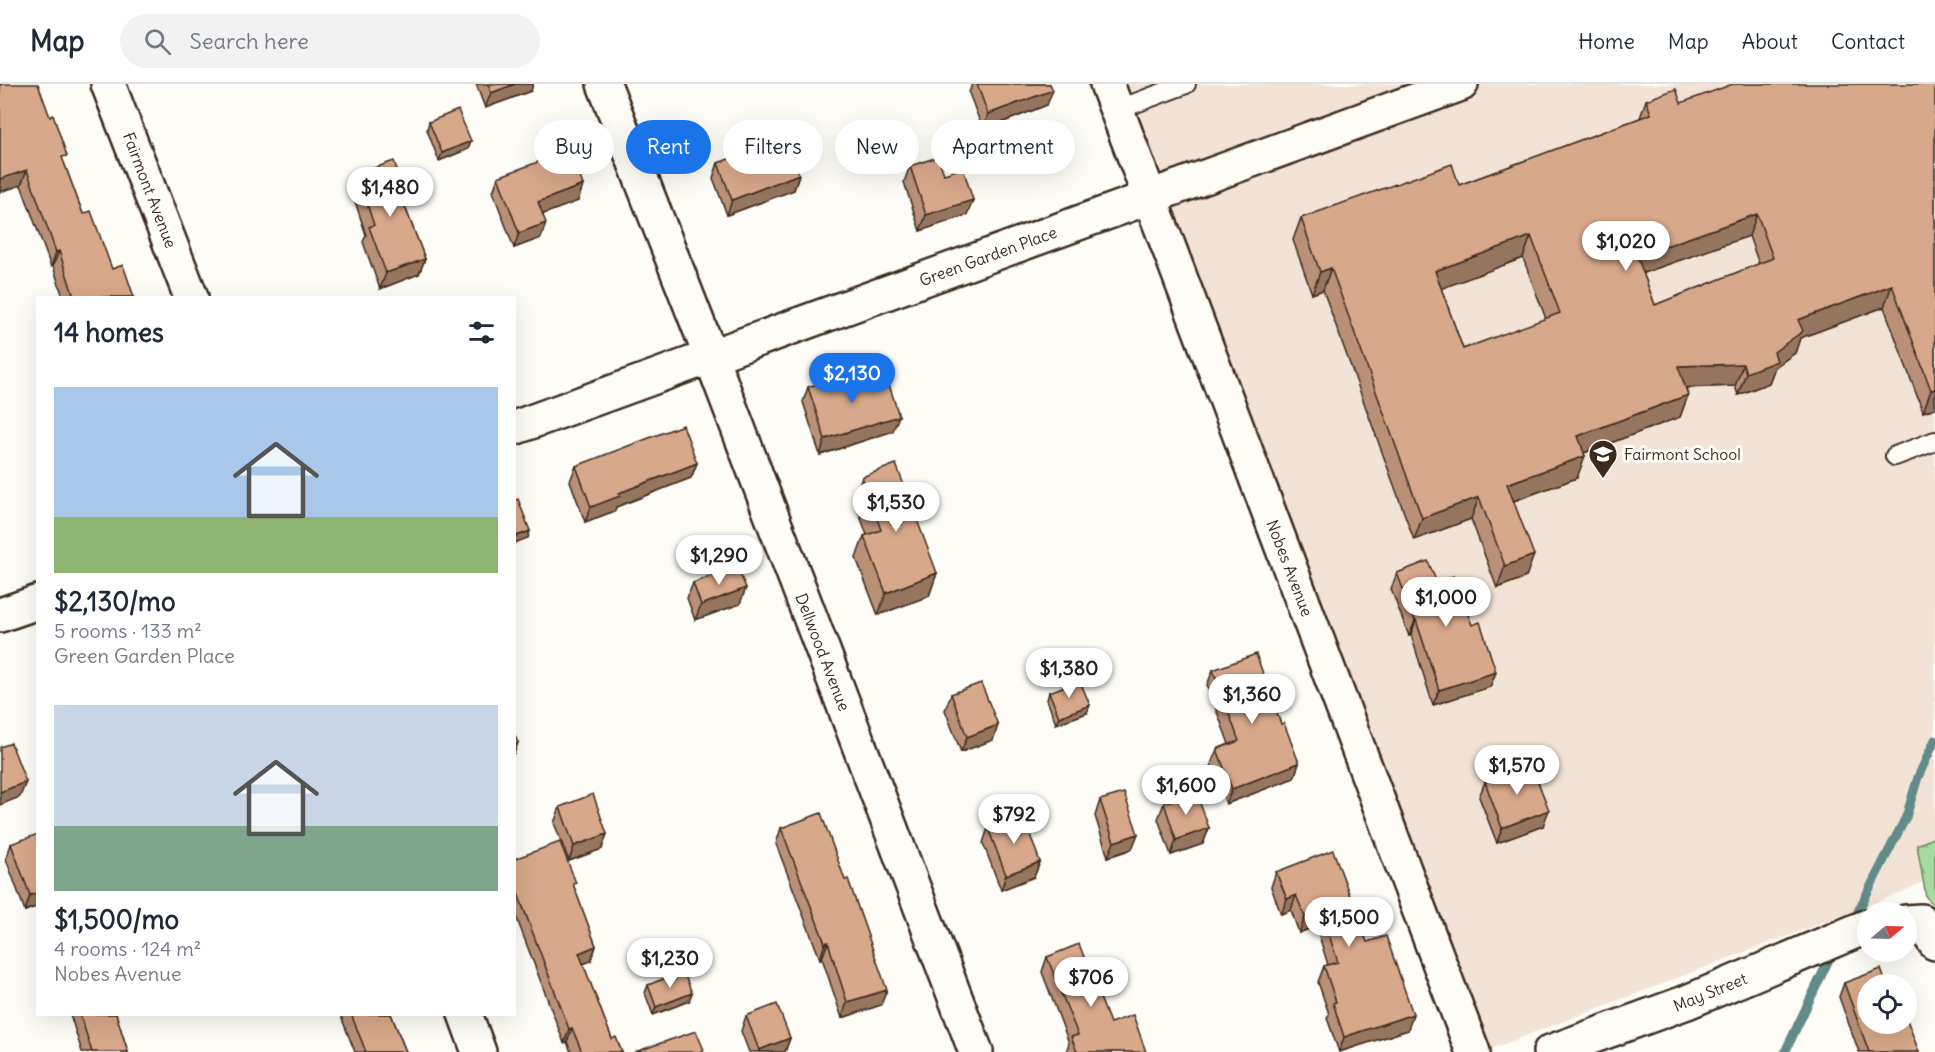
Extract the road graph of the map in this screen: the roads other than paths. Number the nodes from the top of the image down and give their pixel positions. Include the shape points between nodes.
1 (108, 84) edge
2 (604, 84) edge
3 (1186, 84) edge
4 (1461, 84) edge
5 (1112, 97) edge
6 (1150, 197) junction
7 (191, 296) edge
8 (711, 357) junction
9 (516, 427) edge
10 (1935, 441) edge
11 (1895, 456) dead end
12 (36, 603) edge
13 (0, 615) edge
14 (1857, 931) edge
15 (466, 1016) edge
16 (479, 1052) edge
17 (976, 1052) edge
18 (1473, 1052) edge
19 (1550, 1052) edge

1 - 7 street, Fairmont Avenue
2 - 8 street, Dellwood Avenue
3 - 5 lane
4 - 6 street, Green Garden Place
5 - 6 street, Nobes Avenue
6 - 8 street, Green Garden Place
6 - 18 street, Nobes Avenue
8 - 9 street, Green Garden Place
8 - 17 street, Dellwood Avenue
10 - 11 lane
12 - 13 street
14 - 19 street, May Street via 1686,1002
15 - 16 street

